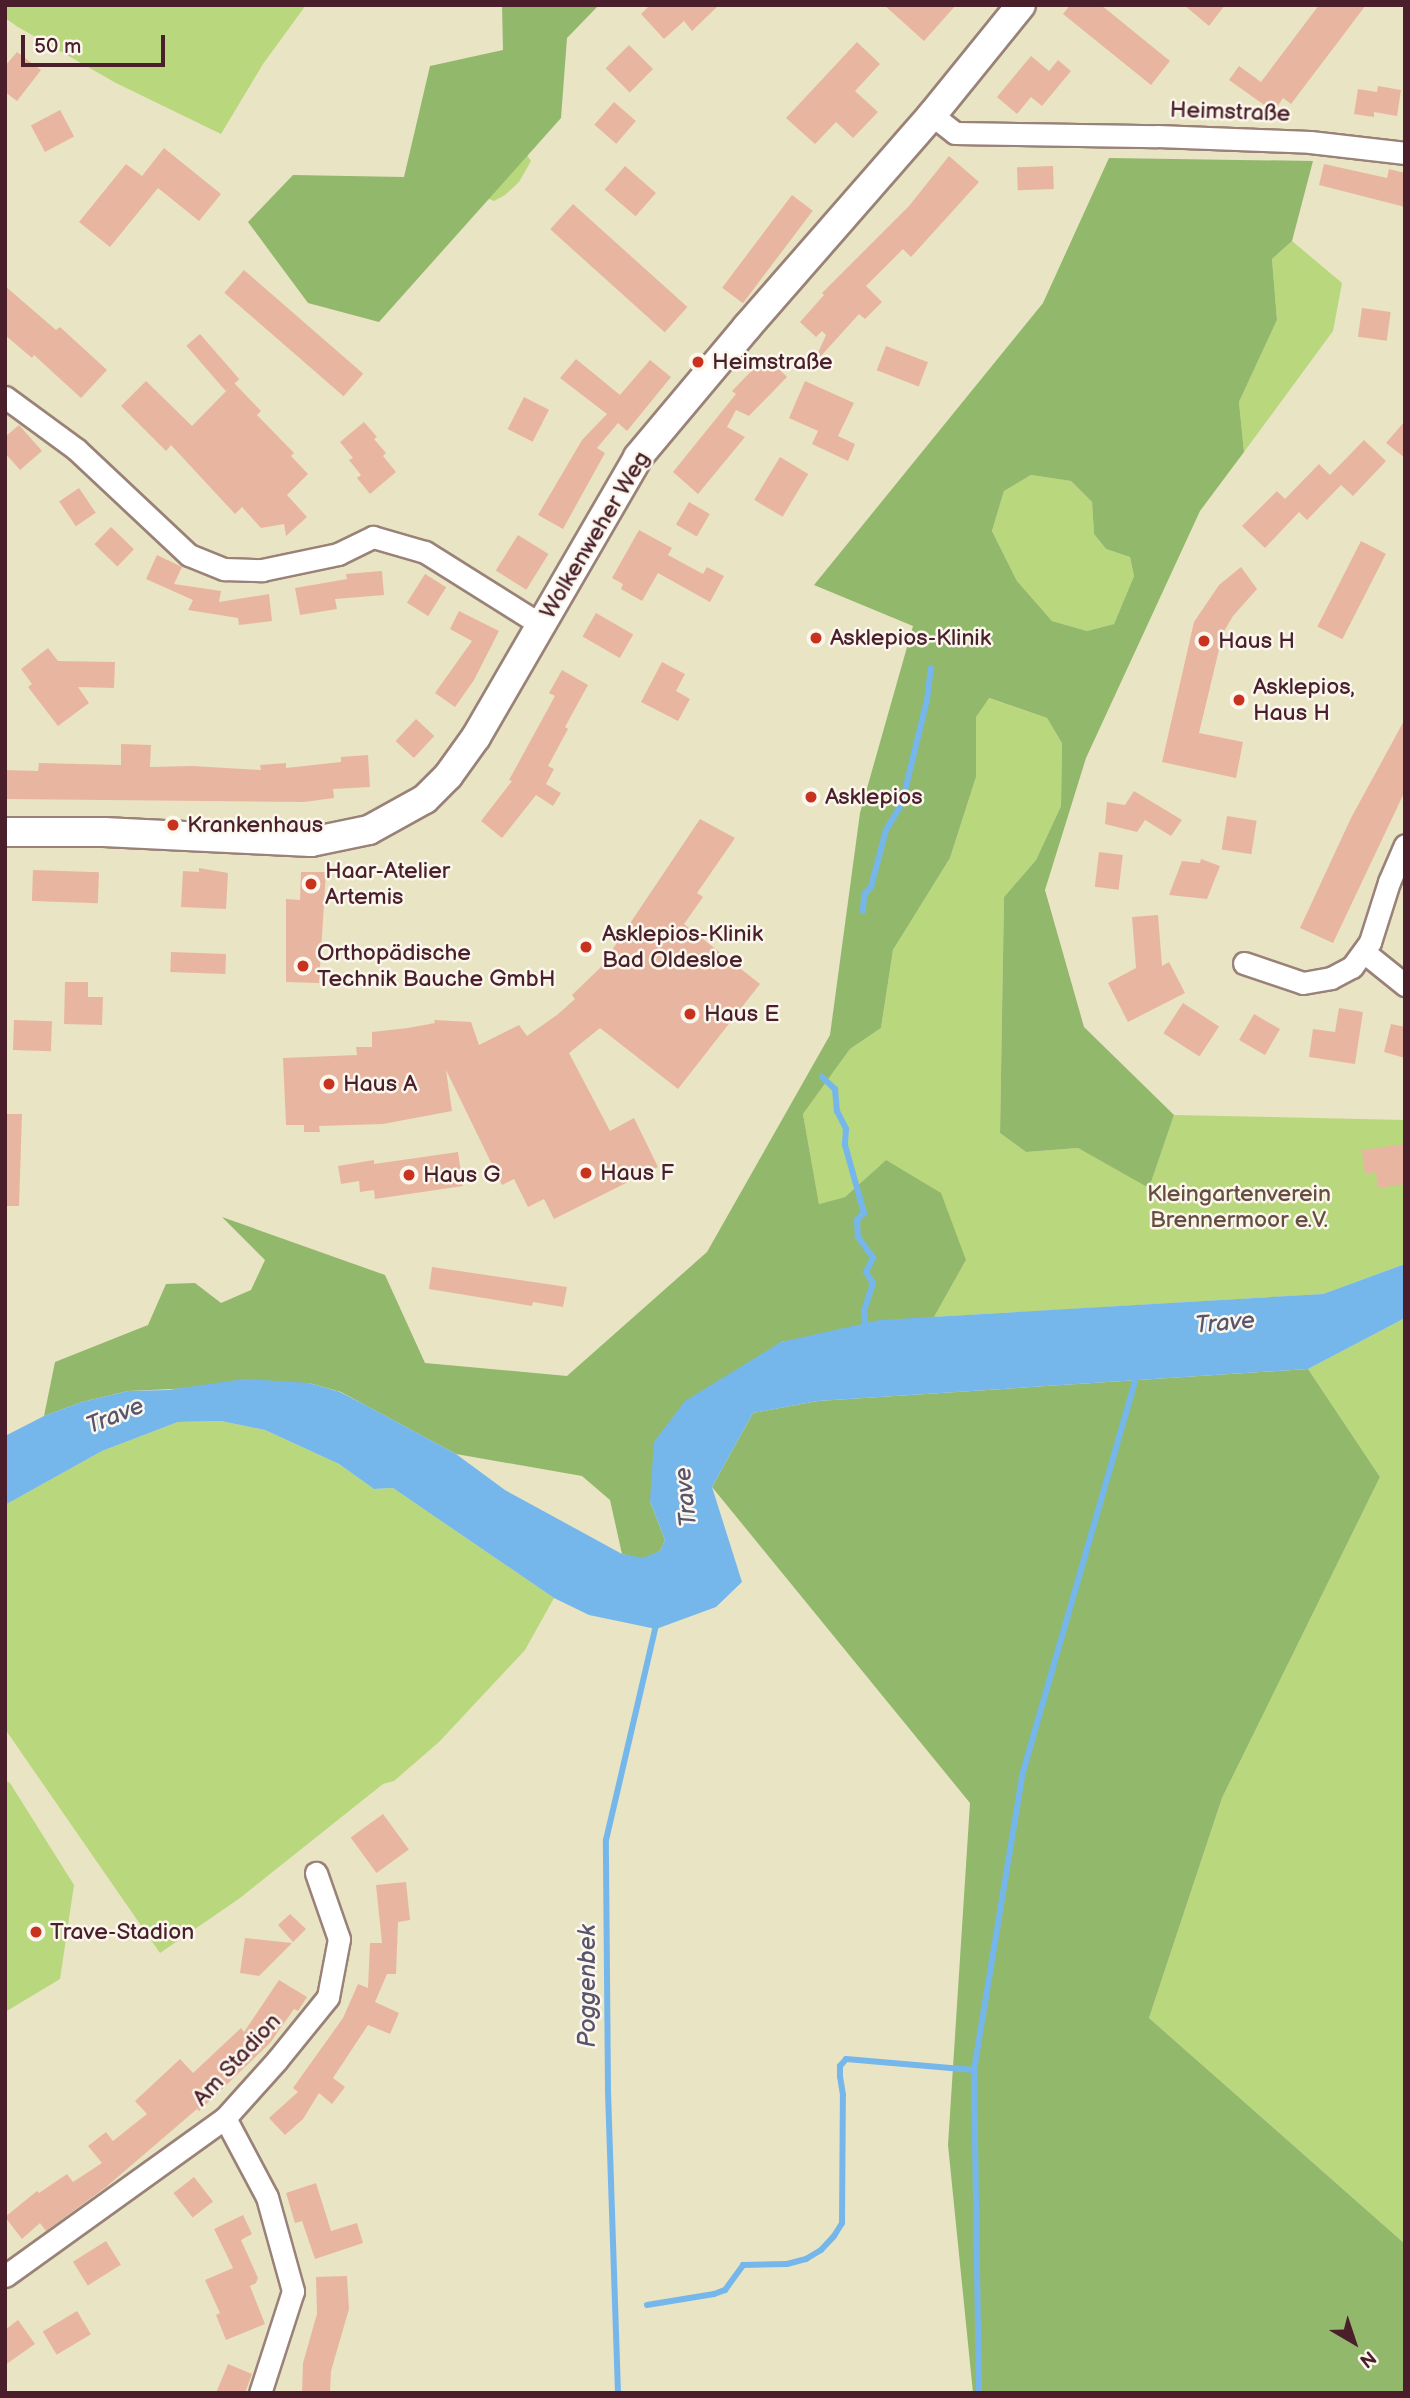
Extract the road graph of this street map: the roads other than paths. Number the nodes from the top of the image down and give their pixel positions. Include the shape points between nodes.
1 (1021, 5) edge
2 (932, 115) junction
3 (1405, 153) edge
4 (5, 397) edge
5 (540, 624) junction
6 (5, 832) edge
7 (1405, 845) edge
8 (1364, 952) junction
9 (1244, 963) dead end
10 (1405, 985) edge
11 (316, 1873) dead end
12 (225, 2118) junction
13 (5, 2276) edge
14 (260, 2393) edge

1 - 2 street, Wolkenweher Weg
2 - 3 street, Heimstraße via 955,133 1310,142
2 - 5 street, Wolkenweher Weg via 638,457
4 - 5 street via 76,449 189,555 224,569 262,570 338,554 373,537 425,552
5 - 6 street, Wolkenweher Weg via 448,776 425,799 369,830 311,842
7 - 8 street
8 - 9 street via 1344,972 1312,983
8 - 10 street
11 - 12 street, Am Stadion via 339,1939 328,1997
12 - 13 street, Am Stadion
12 - 14 street via 267,2197 293,2291

